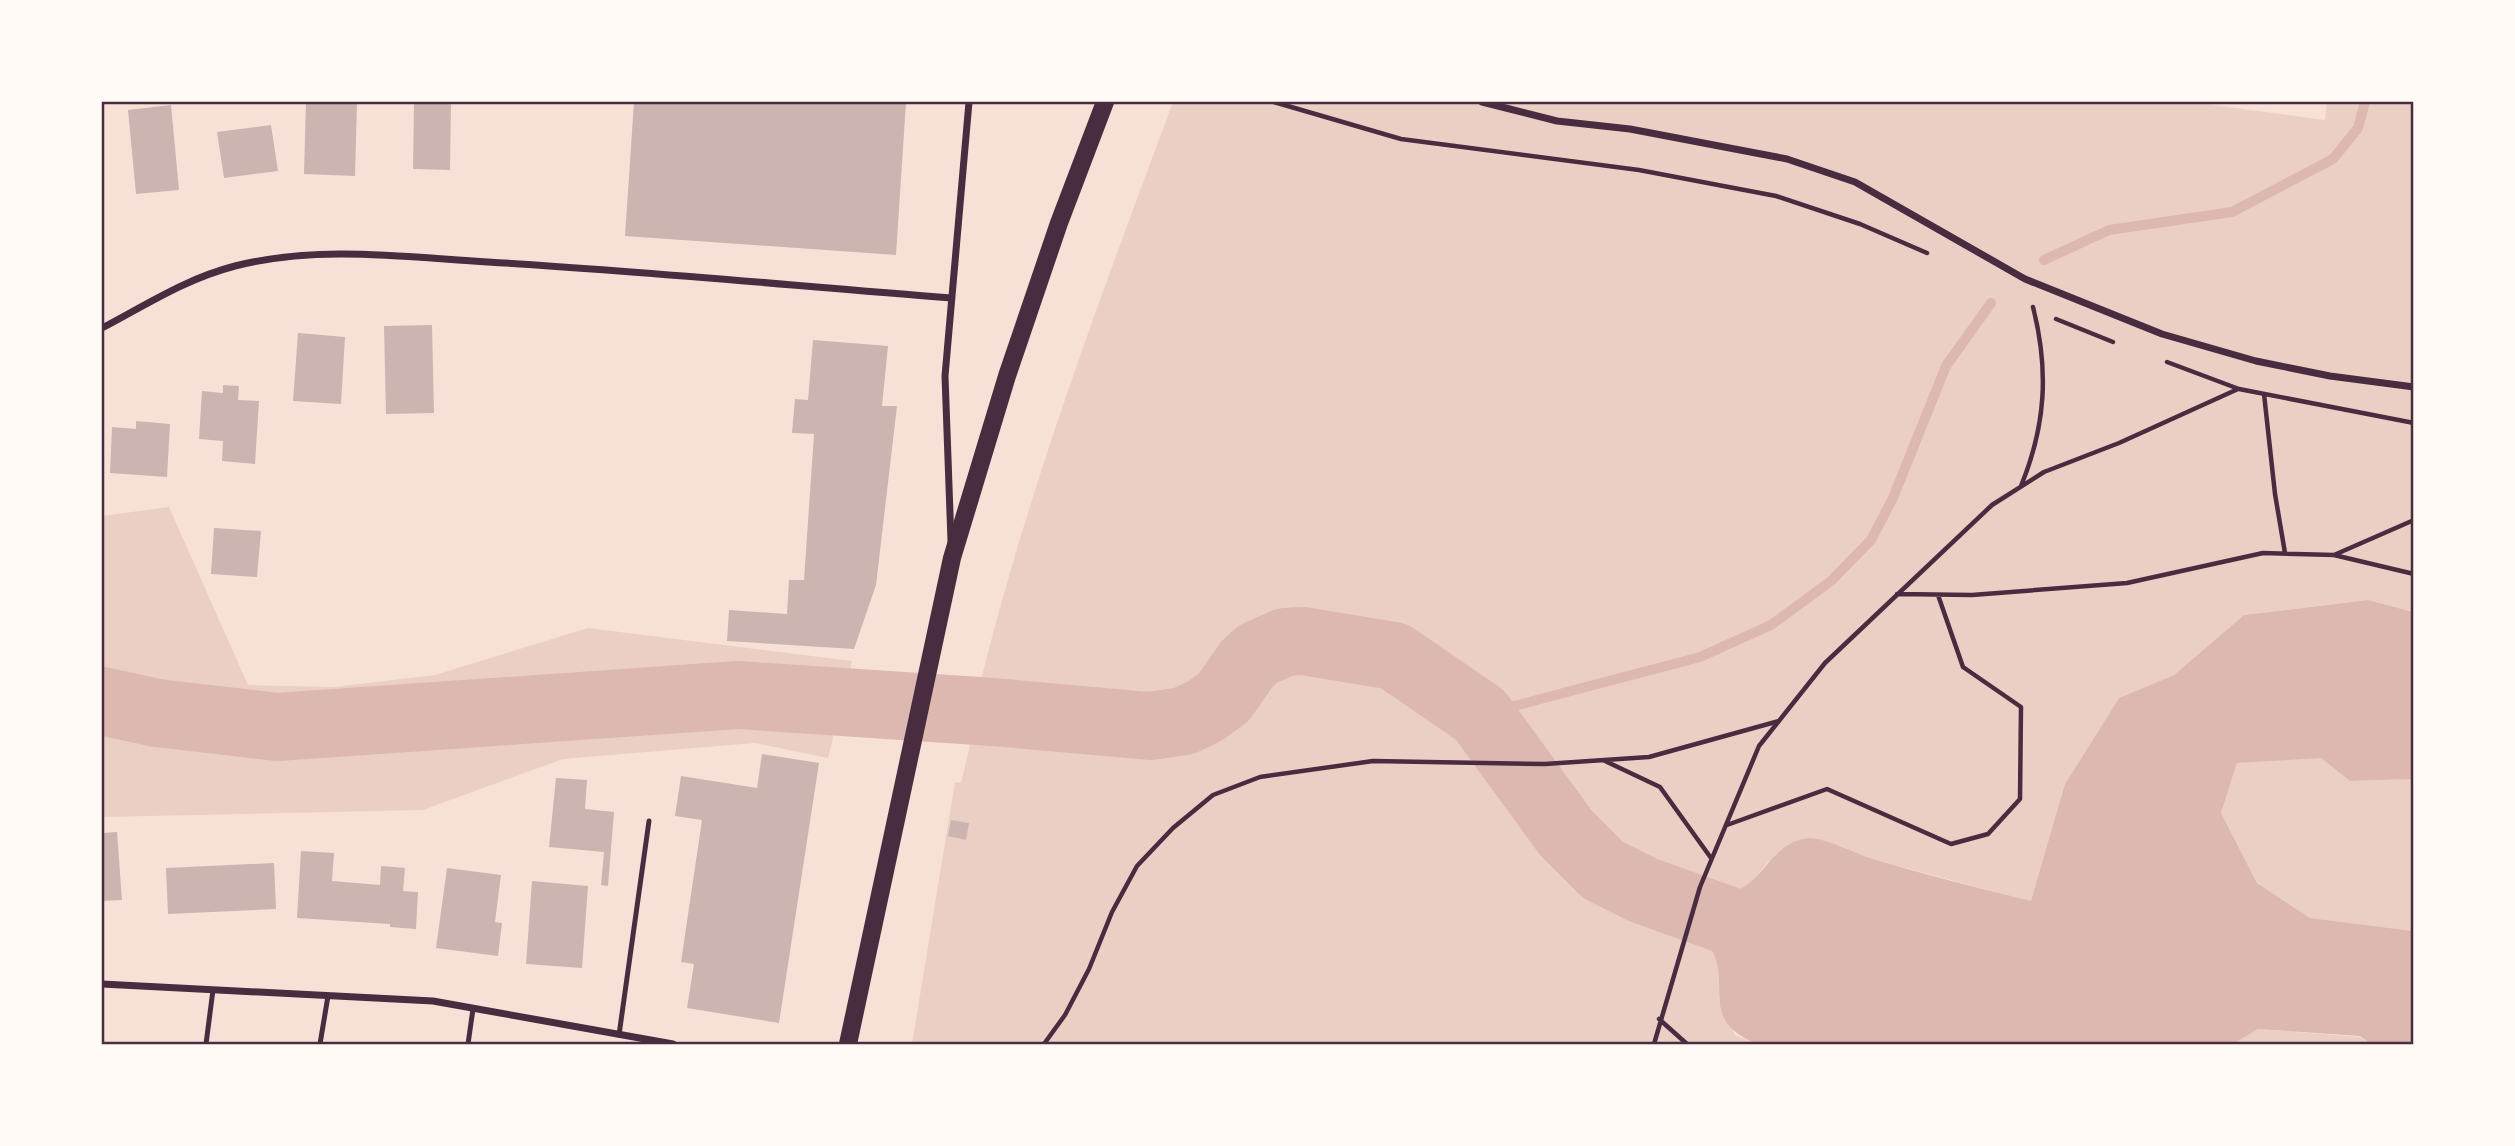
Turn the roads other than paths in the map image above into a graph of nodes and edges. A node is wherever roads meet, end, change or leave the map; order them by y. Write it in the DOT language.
graph roads {
  1 [pos="969,102"];
  2 [pos="1105,102"];
  3 [pos="1482,102"];
  4 [pos="952,298"];
  5 [pos="102,328"];
  6 [pos="2413,387"];
  7 [pos="951,558"];
  8 [pos="649,821"];
  9 [pos="102,984"];
  10 [pos="213,990"];
  11 [pos="328,996"];
  12 [pos="472,1009"];
  13 [pos="620,1035"];
  14 [pos="206,1045"];
  15 [pos="320,1045"];
  16 [pos="468,1045"];
  17 [pos="673,1045"];
  18 [pos="848,1045"];
  1 -- 4 [label="street"];
  2 -- 7 [label="main road"];
  3 -- 6 [label="street"];
  4 -- 5 [label="street"];
  4 -- 7 [label="street"];
  7 -- 18 [label="main road"];
  8 -- 13 [label="lane"];
  9 -- 10 [label="street"];
  10 -- 11 [label="street"];
  10 -- 14 [label="lane"];
  11 -- 12 [label="street"];
  11 -- 15 [label="lane"];
  12 -- 13 [label="street"];
  12 -- 16 [label="lane"];
  13 -- 17 [label="street"];
}
